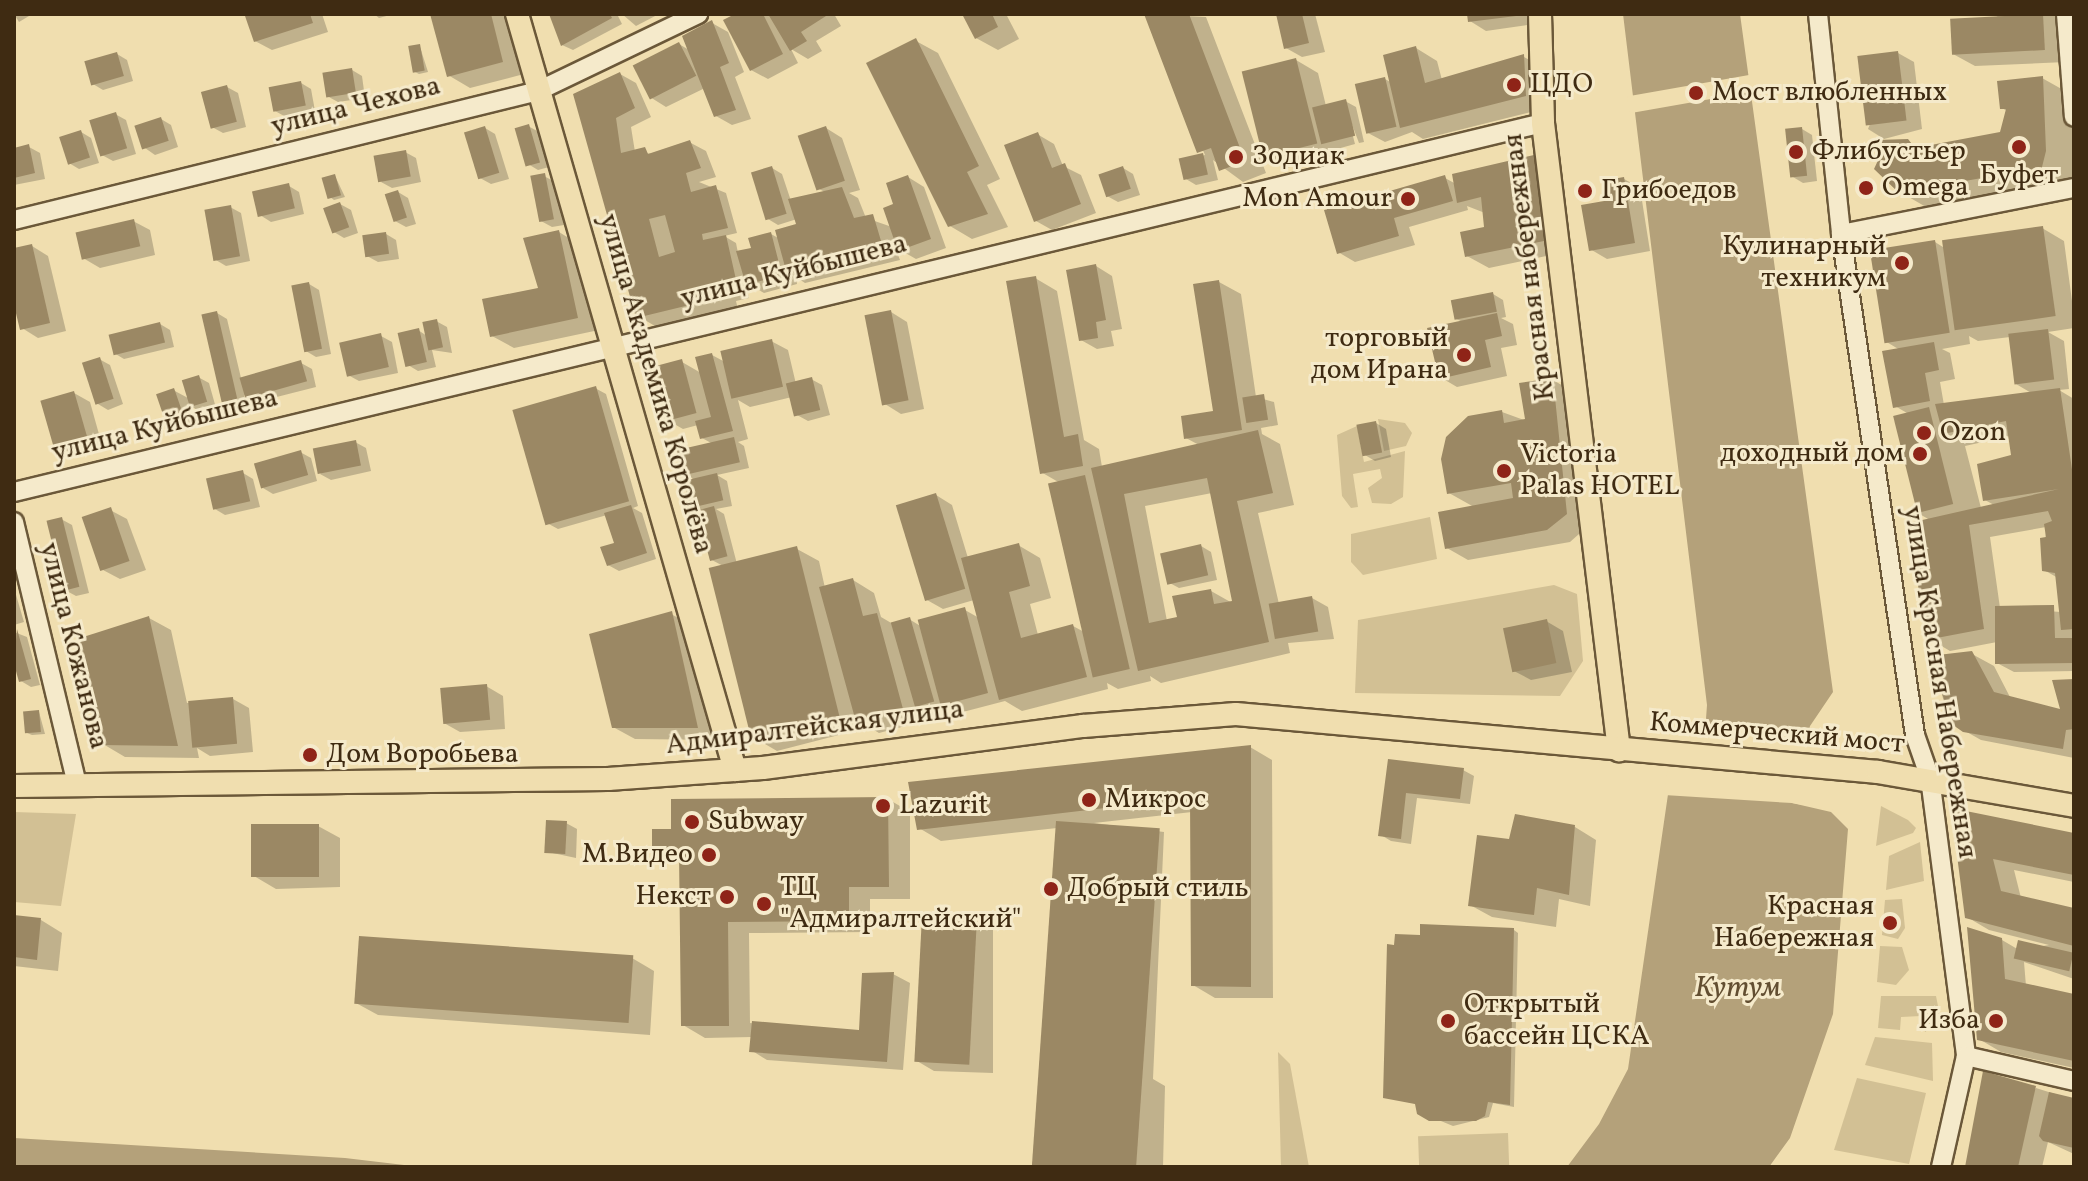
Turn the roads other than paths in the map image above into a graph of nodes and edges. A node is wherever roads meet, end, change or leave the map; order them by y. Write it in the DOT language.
graph roads {
  1 [pos="517,14"];
  2 [pos="698,14"];
  3 [pos="1540,14"];
  4 [pos="1818,14"];
  5 [pos="2066,14"];
  6 [pos="538,91"];
  7 [pos="2074,117"];
  8 [pos="1543,123"];
  9 [pos="2074,188"];
  10 [pos="14,220"];
  11 [pos="1841,234"];
  12 [pos="613,344"];
  13 [pos="14,492"];
  14 [pos="14,522"];
  15 [pos="1619,750"];
  16 [pos="735,770"];
  17 [pos="1930,778"];
  18 [pos="77,784"];
  19 [pos="14,786"];
  20 [pos="2074,806"];
  21 [pos="1966,1056"];
  22 [pos="2074,1081"];
  23 [pos="1941,1167"];
  1 -- 6 [label="main road, улица Академика Королёва"];
  2 -- 6 [label="street, улица Чехова"];
  3 -- 8 [label="main road, Красная набережная"];
  4 -- 11 [label="street, улица Красная Набережная"];
  5 -- 7 [label="street"];
  6 -- 10 [label="street, улица Чехова"];
  6 -- 12 [label="main road, улица Академика Королёва"];
  8 -- 12 [label="street, улица Куйбышева"];
  8 -- 15 [label="main road, Красная набережная"];
  9 -- 11 [label="street"];
  11 -- 17 [label="street, улица Красная Набережная"];
  12 -- 13 [label="street, улица Куйбышева"];
  12 -- 16 [label="main road, улица Академика Королёва"];
  14 -- 18 [label="street, улица Кожанова"];
  15 -- 16 [label="main road, Адмиралтейская улица"];
  15 -- 17 [label="main road, Коммерческий мост"];
  16 -- 18 [label="main road, Адмиралтейская улица"];
  17 -- 20 [label="main road"];
  17 -- 21 [label="street, улица Красная Набережная"];
  18 -- 19 [label="main road, Адмиралтейская улица"];
  21 -- 22 [label="street"];
  21 -- 23 [label="street, улица Красная Набережная"];
}
